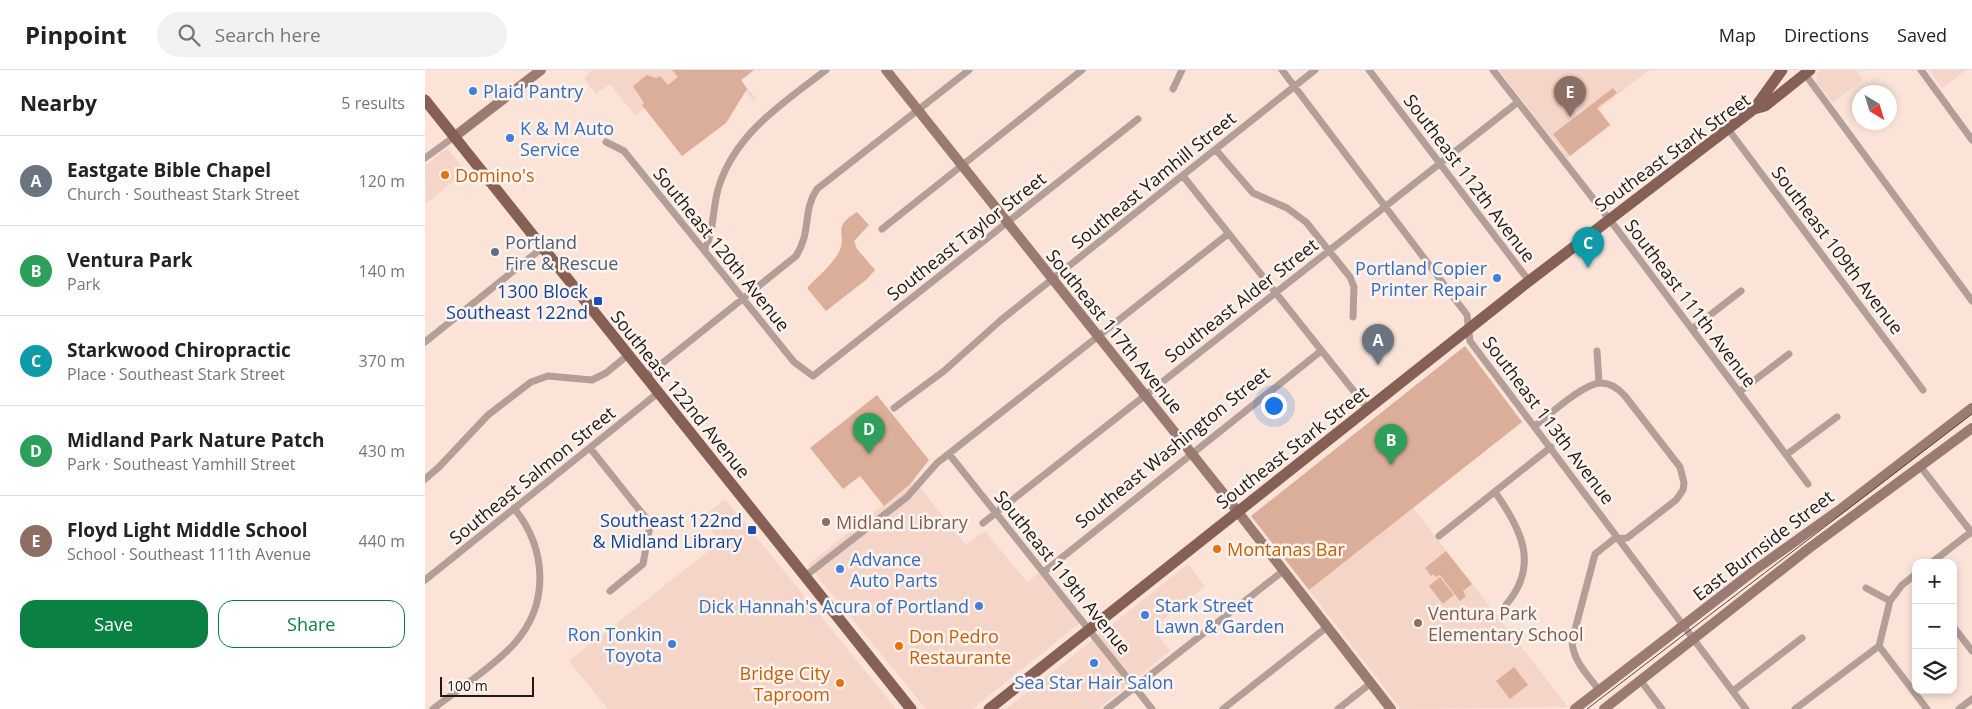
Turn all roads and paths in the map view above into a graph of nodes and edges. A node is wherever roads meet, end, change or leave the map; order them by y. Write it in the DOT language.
graph roads {
  1 [pos="541,70"];
  2 [pos="825,70"];
  3 [pos="886,70"];
  4 [pos="969,70"];
  5 [pos="1082,70"];
  6 [pos="1181,70"];
  7 [pos="1281,70"];
  8 [pos="1315,70"];
  9 [pos="1369,70"];
  10 [pos="1493,70"];
  11 [pos="1782,70"];
  12 [pos="1921,70"];
  13 [pos="1806,71"];
  14 [pos="1294,86"];
  15 [pos="1173,89"];
  16 [pos="425,100"];
  17 [pos="1518,102"];
  18 [pos="1755,109"];
  19 [pos="918,110"];
  20 [pos="1138,119"];
  21 [pos="1728,129"];
  22 [pos="454,137"];
  23 [pos="1972,140"];
  24 [pos="606,142"];
  25 [pos="1216,150"];
  26 [pos="425,158"];
  27 [pos="1439,162"];
  28 [pos="963,166"];
  29 [pos="1183,176"];
  30 [pos="1384,206"];
  31 [pos="1609,220"];
  32 [pos="1008,223"];
  33 [pos="882,229"];
  34 [pos="1228,234"];
  35 [pos="542,248"];
  36 [pos="705,249"];
  37 [pos="1329,250"];
  38 [pos="1053,279"];
  39 [pos="1529,281"];
  40 [pos="1741,291"];
  41 [pos="1275,292"];
  42 [pos="744,299"];
  43 [pos="1972,301"];
  44 [pos="1353,317"];
  45 [pos="1469,328"];
  46 [pos="1692,329"];
  47 [pos="1099,337"];
  48 [pos="425,342"];
  49 [pos="1321,351"];
  50 [pos="1597,351"];
  51 [pos="1789,354"];
  52 [pos="628,355"];
  53 [pos="813,376"];
  54 [pos="645,377"];
  55 [pos="1599,383"];
  56 [pos="1923,390"];
  57 [pos="1739,392"];
  58 [pos="658,393"];
  59 [pos="1146,395"];
  60 [pos="894,408"];
  61 [pos="1972,408"];
  62 [pos="1368,409"];
  63 [pos="1837,417"];
  64 [pos="1535,426"];
  65 [pos="1972,428"];
  66 [pos="1551,447"];
  67 [pos="590,448"];
  68 [pos="949,454"];
  69 [pos="1193,454"];
  70 [pos="1786,455"];
  71 [pos="1920,466"];
  72 [pos="425,479"];
  73 [pos="1808,484"];
  74 [pos="1495,492"];
  75 [pos="514,508"];
  76 [pos="997,512"];
  77 [pos="1238,512"];
  78 [pos="983,523"];
  79 [pos="1972,532"];
  80 [pos="1439,536"];
  81 [pos="1619,538"];
  82 [pos="1936,559"];
  83 [pos="1045,571"];
  84 [pos="1283,571"];
  85 [pos="804,577"];
  86 [pos="1912,577"];
  87 [pos="425,580"];
  88 [pos="1866,588"];
  89 [pos="610,591"];
  90 [pos="1890,601"];
  91 [pos="1505,606"];
  92 [pos="1685,625"];
  93 [pos="1327,626"];
  94 [pos="1090,629"];
  95 [pos="1957,631"];
  96 [pos="1802,638"];
  97 [pos="1695,639"];
  98 [pos="1879,646"];
  99 [pos="1972,651"];
  100 [pos="1641,681"];
  101 [pos="1371,683"];
  102 [pos="1135,687"];
  103 [pos="1599,690"];
  104 [pos="1733,691"];
  105 [pos="1972,699"];
  106 [pos="433,709"];
  107 [pos="911,709"];
  108 [pos="989,709"];
  109 [pos="1107,709"];
  110 [pos="1152,709"];
  111 [pos="1223,709"];
  112 [pos="1338,709"];
  113 [pos="1391,709"];
  114 [pos="1575,709"];
  115 [pos="1604,709"];
  116 [pos="1662,709"];
  117 [pos="1747,709"];
  118 [pos="1795,709"];
  119 [pos="1927,709"];
  120 [pos="1959,709"];
  1 -- 22 [label="street"];
  2 -- 36 [label="street"];
  3 -- 19 [label="street, Southeast 117th Avenue"];
  4 -- 19 [label="street"];
  5 -- 28 [label="street"];
  6 -- 15 [label="street"];
  7 -- 14 [label="street, Southeast 113th Avenue"];
  8 -- 14 [label="street, Southeast Yamhill Street"];
  9 -- 27 [label="street, Southeast 112th Avenue"];
  10 -- 17 [label="street, Southeast 111th Avenue"];
  11 -- 18 [label="main road"];
  12 -- 23 [label="street"];
  13 -- 18 [label="main road, Southeast Stark Street"];
  13 -- 43 [label="street"];
  14 -- 25 [label="street, Southeast Yamhill Street"];
  14 -- 30 [label="street, Southeast 113th Avenue"];
  16 -- 22 [label="main road, Southeast 122nd Avenue"];
  17 -- 27 [label="street, Southeast Alder Street"];
  17 -- 31 [label="street, Southeast 111th Avenue"];
  18 -- 21 [label="main road, Southeast Stark Street"];
  19 -- 28 [label="street, Southeast 117th Avenue"];
  19 -- 42 [label="street"];
  20 -- 32 [label="street, Southeast Taylor Street"];
  21 -- 31 [label="main road, Southeast Stark Street"];
  21 -- 56 [label="street, Southeast 109th Avenue"];
  22 -- 26 [label="street"];
  22 -- 35 [label="main road, Southeast 122nd Avenue"];
  24 -- 36 [label="street, Southeast 120th Avenue"];
  25 -- 29 [label="street, Southeast Yamhill Street"];
  25 -- 37 [label="street"];
  27 -- 30 [label="street, Southeast Alder Street"];
  27 -- 39 [label="street, Southeast 112th Avenue"];
  28 -- 32 [label="street, Southeast 117th Avenue"];
  28 -- 33 [label="street"];
  29 -- 34 [label="street"];
  29 -- 38 [label="street, Southeast Yamhill Street"];
  30 -- 37 [label="street, Southeast Alder Street"];
  30 -- 45 [label="street, Southeast 113th Avenue"];
  31 -- 39 [label="main road, Southeast Stark Street"];
  31 -- 46 [label="street, Southeast 111th Avenue"];
  32 -- 38 [label="street, Southeast 117th Avenue"];
  32 -- 53 [label="street, Southeast Taylor Street"];
  34 -- 41 [label="street"];
  34 -- 47 [label="street"];
  35 -- 48 [label="street"];
  35 -- 52 [label="main road, Southeast 122nd Avenue"];
  36 -- 42 [label="street, Southeast 120th Avenue"];
  37 -- 41 [label="street, Southeast Alder Street"];
  37 -- 44 [label="street"];
  38 -- 47 [label="street, Southeast 117th Avenue"];
  38 -- 60 [label="street, Southeast Yamhill Street"];
  39 -- 45 [label="main road, Southeast Stark Street"];
  40 -- 46 [label="street"];
  41 -- 49 [label="street"];
  41 -- 59 [label="street, Southeast Alder Street"];
  42 -- 53 [label="street, Southeast 120th Avenue"];
  42 -- 54 [label="street"];
  45 -- 62 [label="main road, Southeast Stark Street"];
  45 -- 64 [label="street, Southeast 113th Avenue"];
  46 -- 57 [label="street, Southeast 111th Avenue"];
  47 -- 59 [label="street, Southeast 117th Avenue"];
  47 -- 68 [label="street"];
  49 -- 62 [label="street"];
  49 -- 69 [label="street, Southeast Washington Street"];
  50 -- 55 [label="street"];
  51 -- 57 [label="street"];
  52 -- 54 [label="main road, Southeast 122nd Avenue"];
  52 -- 72 [label="street"];
  54 -- 58 [label="main road, Southeast 122nd Avenue"];
  55 -- 64 [label="street"];
  55 -- 81 [label="street"];
  57 -- 70 [label="street, Southeast 111th Avenue"];
  58 -- 67 [label="street, Southeast Salmon Street"];
  58 -- 85 [label="main road, Southeast 122nd Avenue"];
  59 -- 69 [label="street, Southeast 117th Avenue"];
  59 -- 76 [label="street, Southeast Alder Street"];
  61 -- 92 [label="street, East Burnside Street"];
  62 -- 77 [label="main road, Southeast Stark Street"];
  63 -- 70 [label="street"];
  64 -- 66 [label="street, Southeast 113th Avenue"];
  65 -- 71 [label="street, East Burnside Street"];
  66 -- 74 [label="street"];
  66 -- 81 [label="street, Southeast 113th Avenue"];
  67 -- 75 [label="street, Southeast Salmon Street"];
  67 -- 89 [label="street"];
  68 -- 76 [label="street, Southeast 119th Avenue"];
  68 -- 85 [label="street"];
  69 -- 77 [label="street, Southeast 117th Avenue"];
  69 -- 83 [label="street, Southeast Washington Street"];
  70 -- 73 [label="street, Southeast 111th Avenue"];
  71 -- 79 [label="street"];
  71 -- 97 [label="street, East Burnside Street"];
  74 -- 80 [label="street"];
  74 -- 91 [label="street"];
  75 -- 87 [label="street, Southeast Salmon Street"];
  75 -- 106 [label="street"];
  76 -- 78 [label="street, Southeast Alder Street"];
  76 -- 83 [label="street, Southeast 119th Avenue"];
  77 -- 84 [label="street, Southeast 117th Avenue"];
  77 -- 94 [label="main road, Southeast Stark Street"];
  79 -- 82 [label="street"];
  81 -- 92 [label="street, Southeast 113th Avenue"];
  81 -- 103 [label="street"];
  83 -- 94 [label="street, Southeast 119th Avenue"];
  84 -- 93 [label="street, Southeast 117th Avenue"];
  84 -- 102 [label="street"];
  85 -- 107 [label="main road, Southeast 122nd Avenue"];
  86 -- 90 [label="street"];
  88 -- 90 [label="street"];
  90 -- 98 [label="street"];
  92 -- 97 [label="street, Southeast 113th Avenue"];
  92 -- 103 [label="street, East Burnside Street"];
  93 -- 101 [label="street, Southeast 117th Avenue"];
  93 -- 111 [label="street"];
  94 -- 102 [label="street, Southeast 119th Avenue"];
  94 -- 108 [label="main road, Southeast Stark Street"];
  95 -- 99 [label="street"];
  96 -- 104 [label="street"];
  97 -- 100 [label="street, East Burnside Street"];
  97 -- 104 [label="street, Southeast 113th Avenue"];
  98 -- 118 [label="street"];
  98 -- 119 [label="street"];
  100 -- 115 [label="street, East Burnside Street"];
  100 -- 116 [label="street"];
  101 -- 112 [label="street"];
  101 -- 113 [label="street, Southeast 117th Avenue"];
  102 -- 109 [label="street"];
  102 -- 110 [label="street, Southeast 119th Avenue"];
  103 -- 114 [label="street, East Burnside Street"];
  104 -- 117 [label="street, Southeast 113th Avenue"];
  105 -- 120 [label="street"];
}
